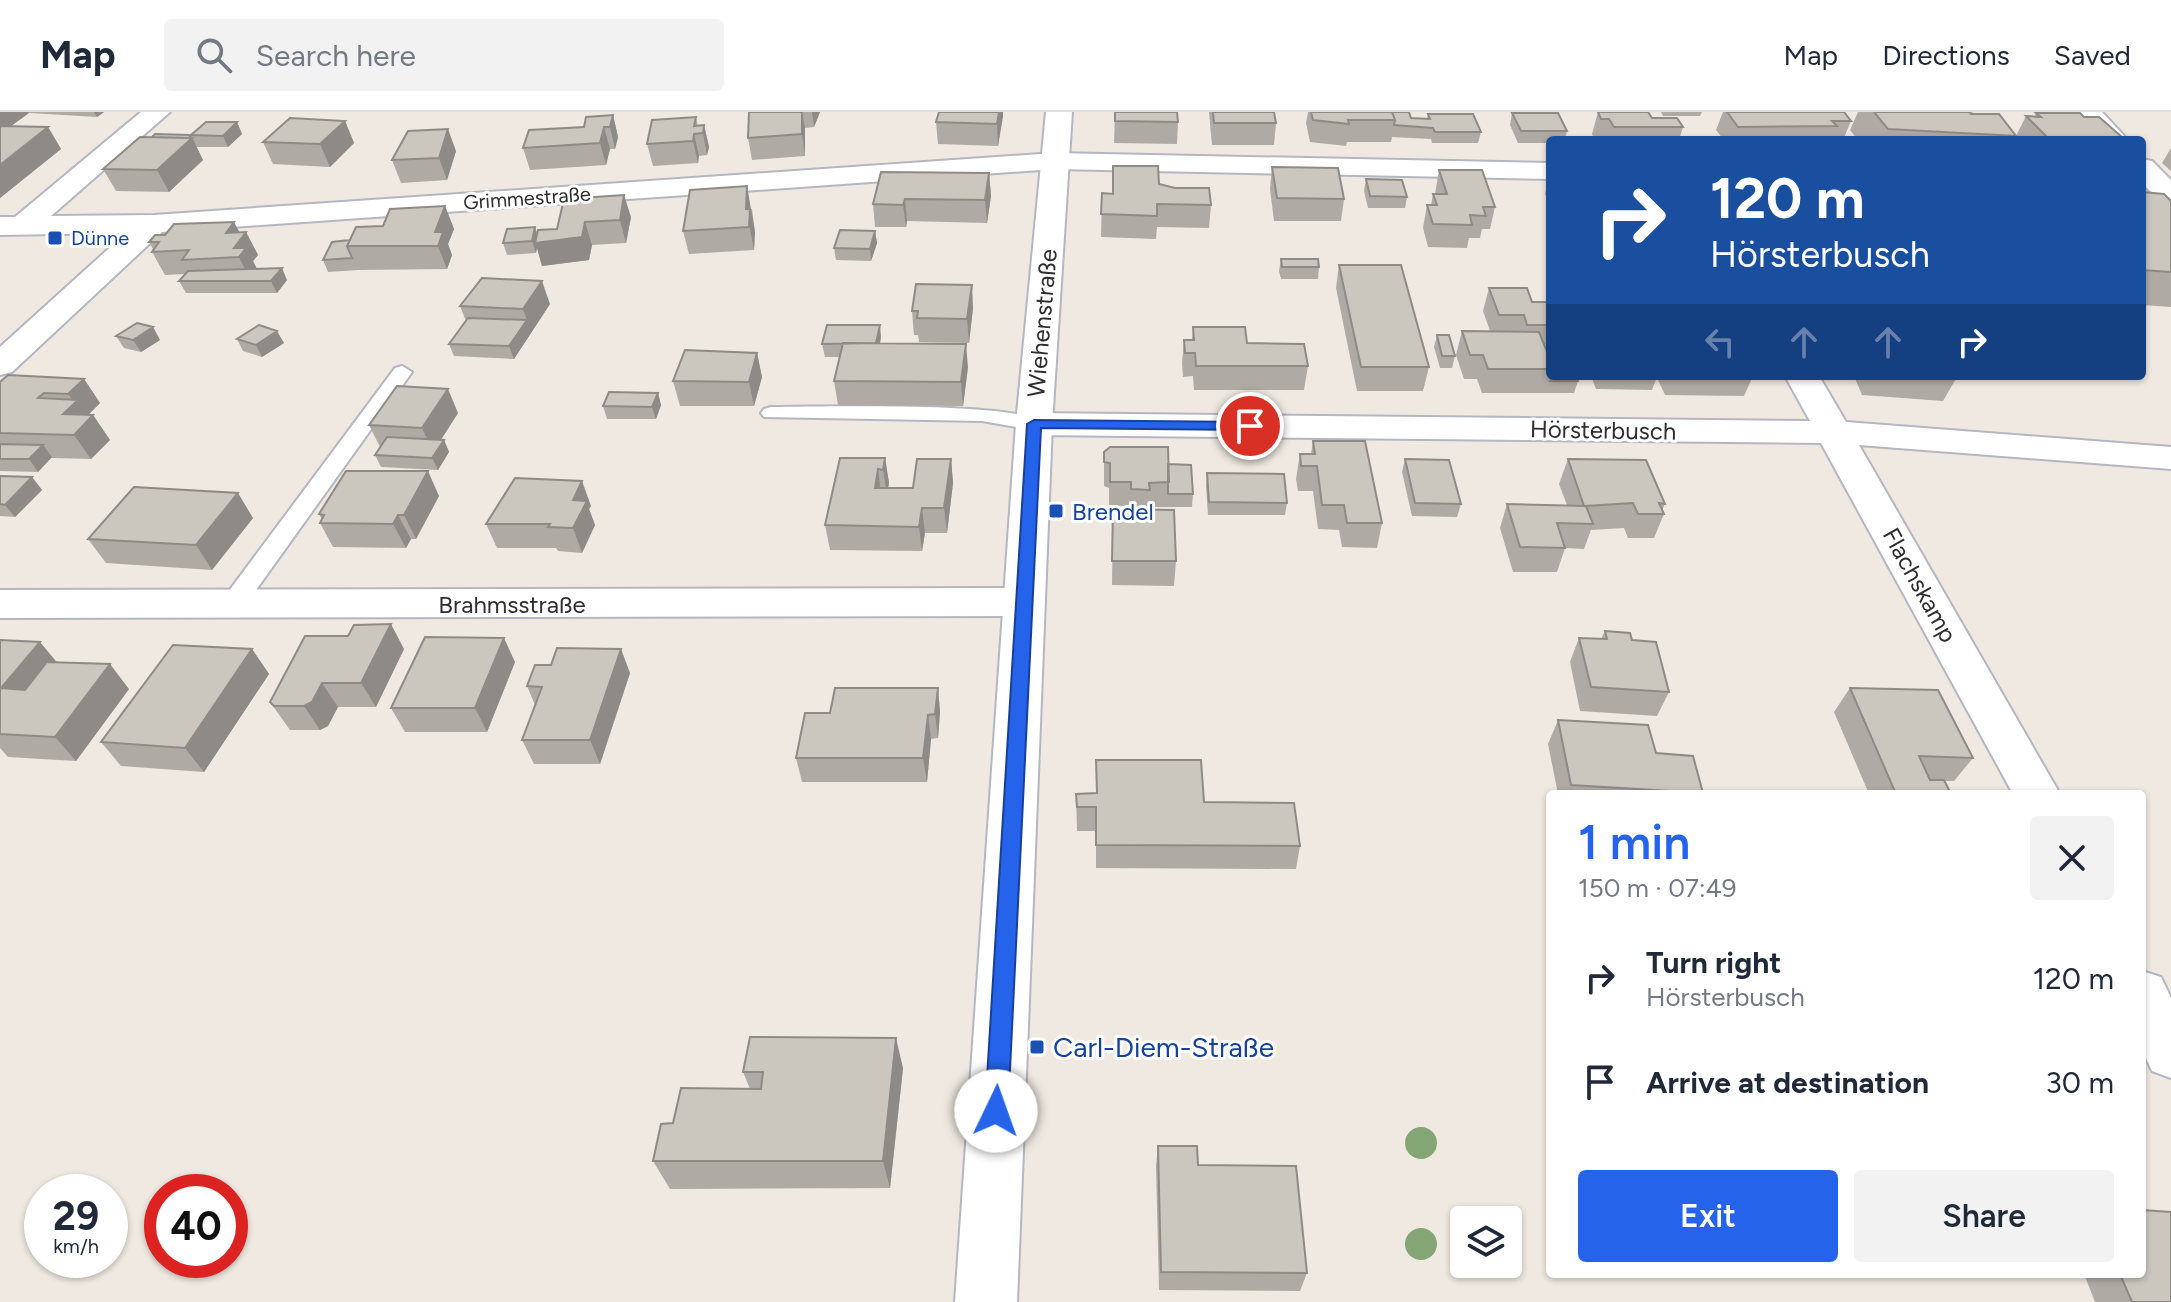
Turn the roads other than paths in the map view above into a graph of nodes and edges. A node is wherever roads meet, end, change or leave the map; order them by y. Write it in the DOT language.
graph roads {
  1 [pos="157,112"];
  2 [pos="1059,112"];
  3 [pos="2087,112"];
  4 [pos="2111,136"];
  5 [pos="1055,161"];
  6 [pos="1546,171"];
  7 [pos="2146,171"];
  8 [pos="2171,196"];
  9 [pos="2146,202"];
  10 [pos="2171,204"];
  11 [pos="154,224"];
  12 [pos="11,226"];
  13 [pos="0,365"];
  14 [pos="402,372"];
  15 [pos="1804,380"];
  16 [pos="771,413"];
  17 [pos="1034,424"];
  18 [pos="1835,432"];
  19 [pos="2171,458"];
  20 [pos="1025,602"];
  21 [pos="0,604"];
  22 [pos="232,605"];
  23 [pos="2035,790"];
  24 [pos="2146,1002"];
  25 [pos="2171,1053"];
  26 [pos="986,1302"];
  1 -- 12 [label="street"];
  2 -- 5 [label="street, Wiehenstraße"];
  3 -- 4 [label="street"];
  5 -- 6 [label="street"];
  5 -- 11 [label="street, Grimmestraße"];
  5 -- 17 [label="street, Wiehenstraße"];
  7 -- 8 [label="street"];
  9 -- 10 [label="street"];
  11 -- 12 [label="street, Grimmestraße"];
  11 -- 13 [label="street"];
  14 -- 22 [label="lane"];
  15 -- 18 [label="street, Flachskamp"];
  16 -- 17 [label="lane"];
  17 -- 18 [label="street, Hörsterbusch"];
  17 -- 20 [label="street, Wiehenstraße"];
  18 -- 19 [label="street, Hörsterbusch"];
  18 -- 23 [label="street, Flachskamp"];
  20 -- 22 [label="street, Brahmsstraße"];
  20 -- 26 [label="street, Wiehenstraße"];
  21 -- 22 [label="street, Brahmsstraße"];
  24 -- 25 [label="street"];
}
